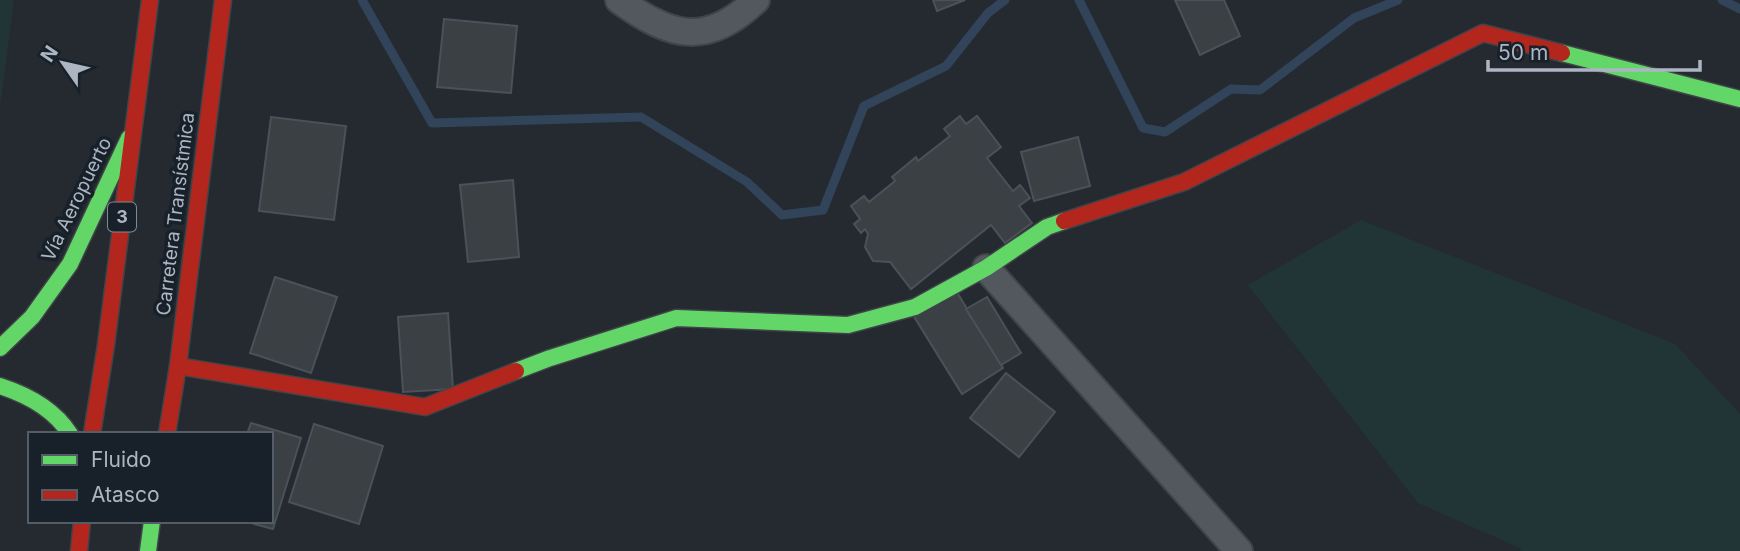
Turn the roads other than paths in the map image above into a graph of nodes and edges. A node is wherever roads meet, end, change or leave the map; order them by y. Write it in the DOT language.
graph roads {
  1 [pos="150,0"];
  2 [pos="223,0"];
  3 [pos="619,0"];
  4 [pos="756,0"];
  5 [pos="1740,99"];
  6 [pos="133,131"];
  7 [pos="986,268"];
  8 [pos="0,348"];
  9 [pos="178,366"];
  10 [pos="0,386"];
  11 [pos="69,432"];
  12 [pos="92,432"];
  13 [pos="167,432"];
  14 [pos="82,523"];
  15 [pos="152,523"];
  16 [pos="79,551"];
  17 [pos="148,551"];
  18 [pos="1239,551"];
  1 -- 6 [label="street, 3"];
  2 -- 9 [label="street, Carretera Transístmica"];
  3 -- 4 [label="street"];
  5 -- 7 [label="street"];
  6 -- 8 [label="street, Vía Aeropuerto"];
  6 -- 12 [label="street, 3"];
  7 -- 9 [label="street"];
  7 -- 18 [label="street"];
  9 -- 13 [label="street, Carretera Transístmica"];
  10 -- 11 [label="street"];
  14 -- 16 [label="street"];
  15 -- 17 [label="street"];
}
